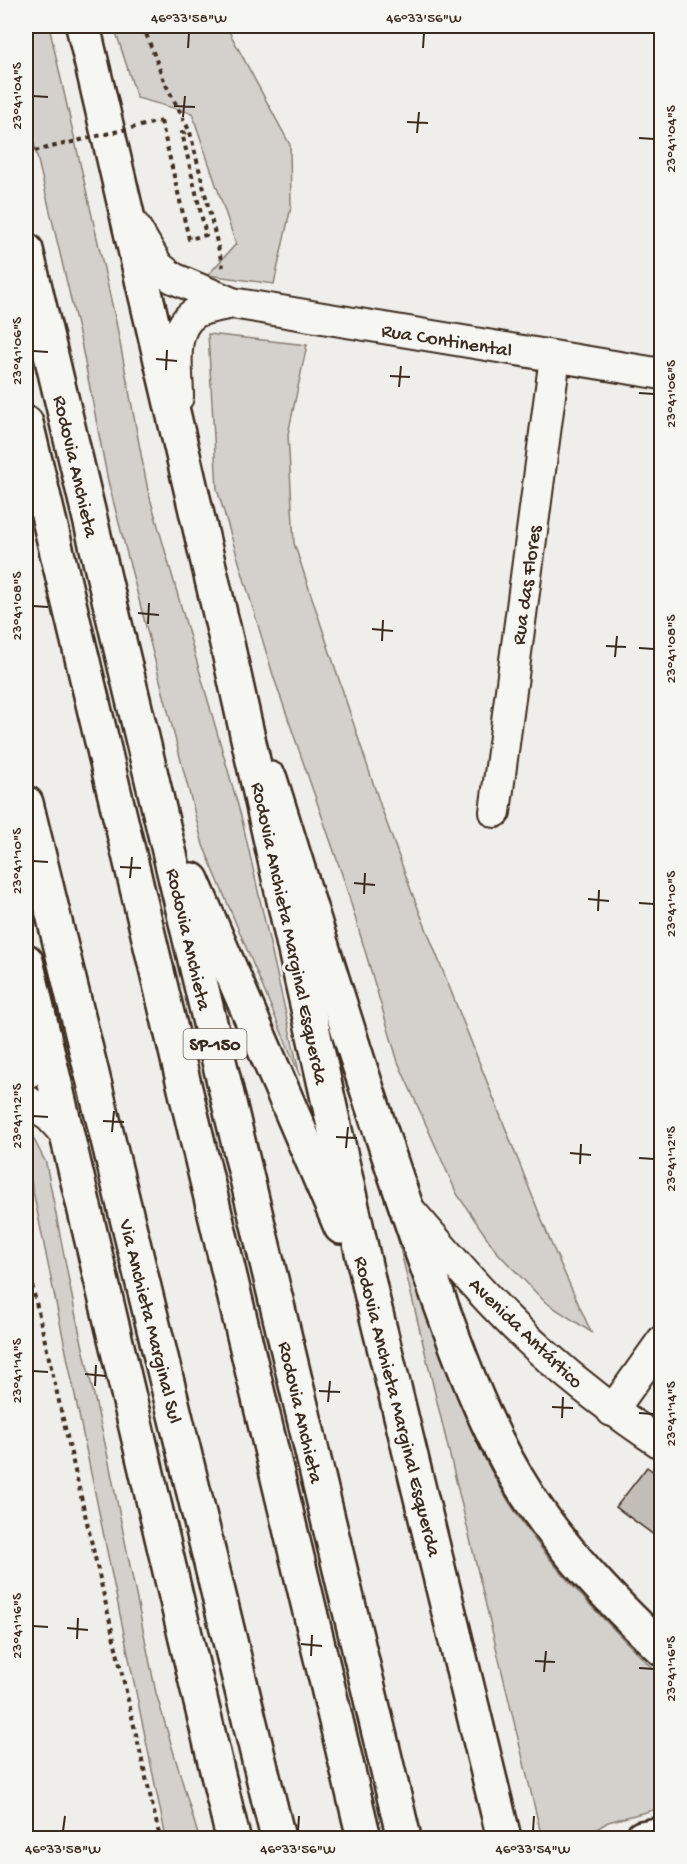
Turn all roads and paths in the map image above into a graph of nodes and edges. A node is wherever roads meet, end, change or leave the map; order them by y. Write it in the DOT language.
graph roads {
  1 [pos="83,26"];
  2 [pos="143,26"];
  3 [pos="190,132"];
  4 [pos="26,153"];
  5 [pos="124,206"];
  6 [pos="26,250"];
  7 [pos="232,303"];
  8 [pos="555,357"];
  9 [pos="662,374"];
  10 [pos="26,423"];
  11 [pos="179,440"];
  12 [pos="228,648"];
  13 [pos="154,791"];
  14 [pos="26,803"];
  15 [pos="495,812"];
  16 [pos="26,961"];
  17 [pos="39,1012"];
  18 [pos="26,1074"];
  19 [pos="26,1100"];
  20 [pos="68,1137"];
  21 [pos="405,1205"];
  22 [pos="26,1258"];
  23 [pos="372,1298"];
  24 [pos="662,1341"];
  25 [pos="612,1411"];
  26 [pos="662,1444"];
  27 [pos="662,1649"];
  28 [pos="662,1834"];
  29 [pos="160,1839"];
  30 [pos="233,1839"];
  31 [pos="278,1839"];
  32 [pos="364,1839"];
  33 [pos="404,1839"];
  34 [pos="504,1839"];
  35 [pos="642,1839"];
  1 -- 5 [label="main road, Rodovia Anchieta Marginal Esquerda"];
  2 -- 3 [label="path"];
  3 -- 4 [label="path, bridge"];
  3 -- 7 [label="path"];
  5 -- 7 [label="street, Rua Continental"];
  5 -- 11 [label="main road, Rodovia Anchieta Marginal Esquerda"];
  6 -- 13 [label="main road, Rodovia Anchieta / SP-150"];
  7 -- 8 [label="street, Rua Continental"];
  7 -- 11 [label="street, Rua Continental"];
  8 -- 9 [label="street, Rua Continental"];
  8 -- 15 [label="street, Rua das Flores"];
  10 -- 32 [label="main road, Rodovia Anchieta / SP-150"];
  11 -- 12 [label="main road, Rodovia Anchieta Marginal Esquerda"];
  12 -- 21 [label="main road"];
  12 -- 23 [label="main road, Rodovia Anchieta Marginal Esquerda"];
  13 -- 23 [label="main road"];
  13 -- 33 [label="main road, Rodovia Anchieta / SP-150"];
  14 -- 31 [label="main road, Via Anchieta Marginal Sul"];
  16 -- 17 [label="main road"];
  17 -- 18 [label="street"];
  17 -- 20 [label="main road"];
  19 -- 20 [label="street"];
  20 -- 30 [label="main road"];
  21 -- 25 [label="street, Avenida Antártico"];
  21 -- 27 [label="main road"];
  22 -- 29 [label="path"];
  23 -- 34 [label="main road, Rodovia Anchieta Marginal Esquerda"];
  24 -- 25 [label="street"];
  25 -- 26 [label="street, Avenida Antártico"];
  28 -- 35 [label="main road"];
}
